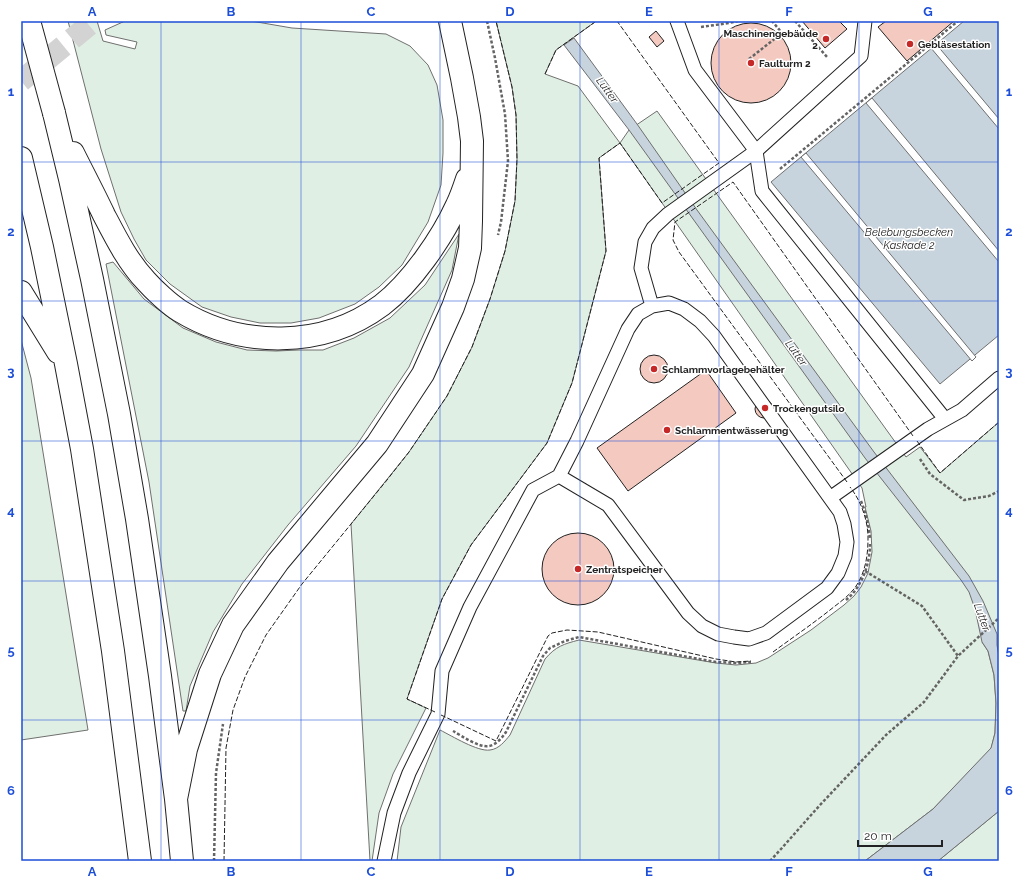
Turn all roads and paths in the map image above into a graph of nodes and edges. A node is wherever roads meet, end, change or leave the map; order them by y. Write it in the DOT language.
graph roads {
  1 [pos="29,21"];
  2 [pos="450,21"];
  3 [pos="487,21"];
  4 [pos="738,21"];
  5 [pos="772,21"];
  6 [pos="795,21"];
  7 [pos="865,21"];
  8 [pos="958,21"];
  9 [pos="679,25"];
  10 [pos="749,59"];
  11 [pos="841,74"];
  12 [pos="505,114"];
  13 [pos="55,116"];
  14 [pos="756,151"];
  15 [pos="21,158"];
  16 [pos="471,167"];
  17 [pos="779,171"];
  18 [pos="21,292"];
  19 [pos="652,306"];
  20 [pos="66,364"];
  21 [pos="999,378"];
  22 [pos="945,419"];
  23 [pos="894,453"];
  24 [pos="559,476"];
  25 [pos="860,477"];
  26 [pos="999,491"];
  27 [pos="830,498"];
  28 [pos="866,571"];
  29 [pos="843,603"];
  30 [pos="999,618"];
  31 [pos="958,656"];
  32 [pos="756,661"];
  33 [pos="434,722"];
  34 [pos="176,799"];
  35 [pos="140,861"];
  36 [pos="182,861"];
  37 [pos="384,861"];
  38 [pos="770,861"];
  1 -- 13 [label="highway, bridge"];
  2 -- 16 [label="highway"];
  3 -- 12 [label="path"];
  4 -- 9 [label="path"];
  5 -- 10 [label="path"];
  6 -- 11 [label="path"];
  7 -- 11 [label="lane"];
  8 -- 17 [label="path"];
  9 -- 14 [label="lane"];
  11 -- 14 [label="lane"];
  13 -- 16 [label="highway"];
  13 -- 34 [label="highway"];
  14 -- 19 [label="lane"];
  14 -- 22 [label="lane"];
  15 -- 20 [label="highway"];
  16 -- 34 [label="highway"];
  18 -- 20 [label="highway"];
  19 -- 24 [label="lane"];
  19 -- 27 [label="lane"];
  20 -- 35 [label="highway"];
  21 -- 22 [label="lane"];
  22 -- 23 [label="lane"];
  23 -- 25 [label="lane"];
  23 -- 26 [label="path"];
  24 -- 27 [label="lane"];
  24 -- 33 [label="lane"];
  25 -- 27 [label="lane"];
  25 -- 28 [label="path"];
  28 -- 29 [label="path"];
  28 -- 31 [label="path"];
  30 -- 31 [label="path"];
  31 -- 38 [label="path"];
  32 -- 33 [label="path"];
  33 -- 37 [label="lane"];
  34 -- 36 [label="highway"];
}
